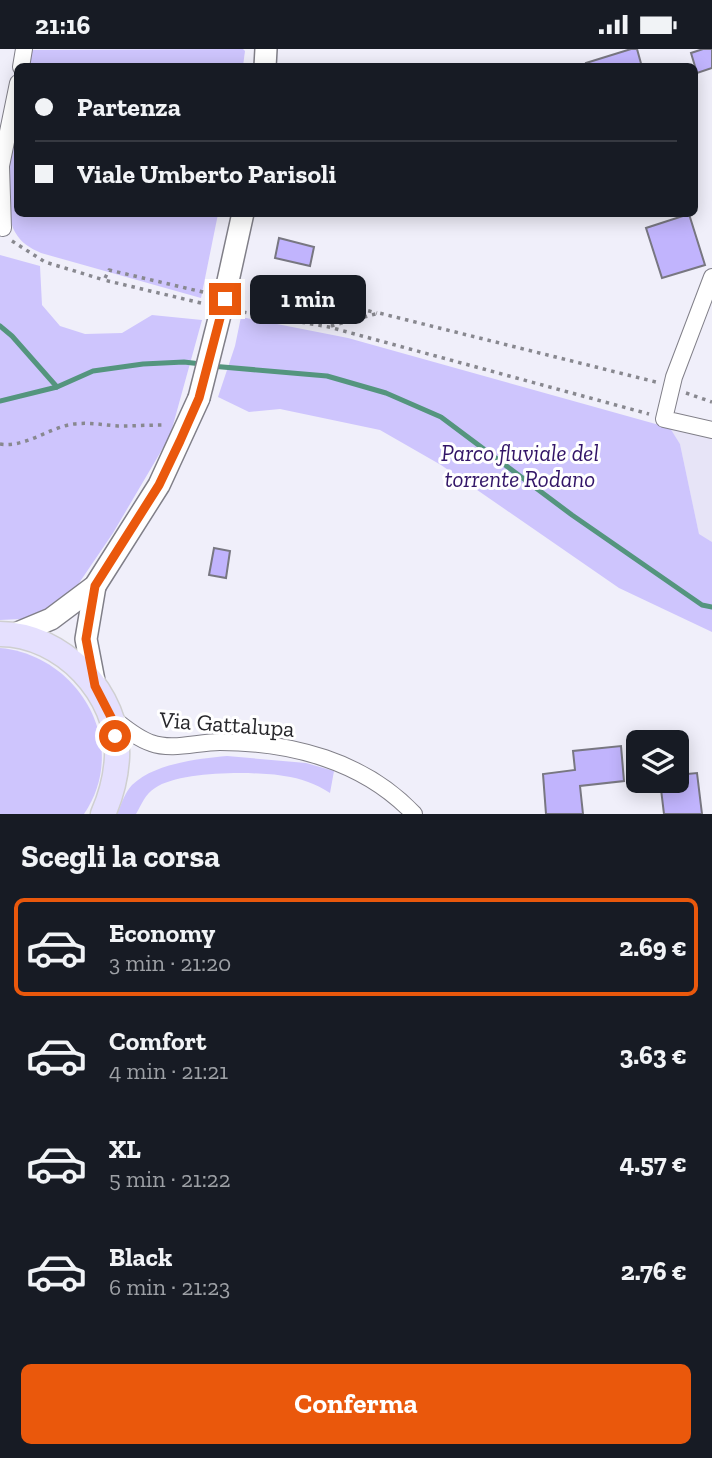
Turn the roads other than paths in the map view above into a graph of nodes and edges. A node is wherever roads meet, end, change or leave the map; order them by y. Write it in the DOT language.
graph roads {
  1 [pos="14,103"];
  2 [pos="242,217"];
  3 [pos="3,228"];
  4 [pos="712,277"];
  5 [pos="712,430"];
  6 [pos="95,586"];
  7 [pos="8,634"];
  8 [pos="95,686"];
  9 [pos="111,717"];
  10 [pos="103,814"];
  11 [pos="414,814"];
  1 -- 3 [label="street"];
  2 -- 6 [label="main road, bridge"];
  4 -- 5 [label="street"];
  6 -- 7 [label="main road"];
  6 -- 8 [label="main road"];
  7 -- 8 [label="main road"];
  8 -- 9 [label="main road"];
  9 -- 10 [label="main road"];
  9 -- 11 [label="street, Via Gattalupa"];
}
